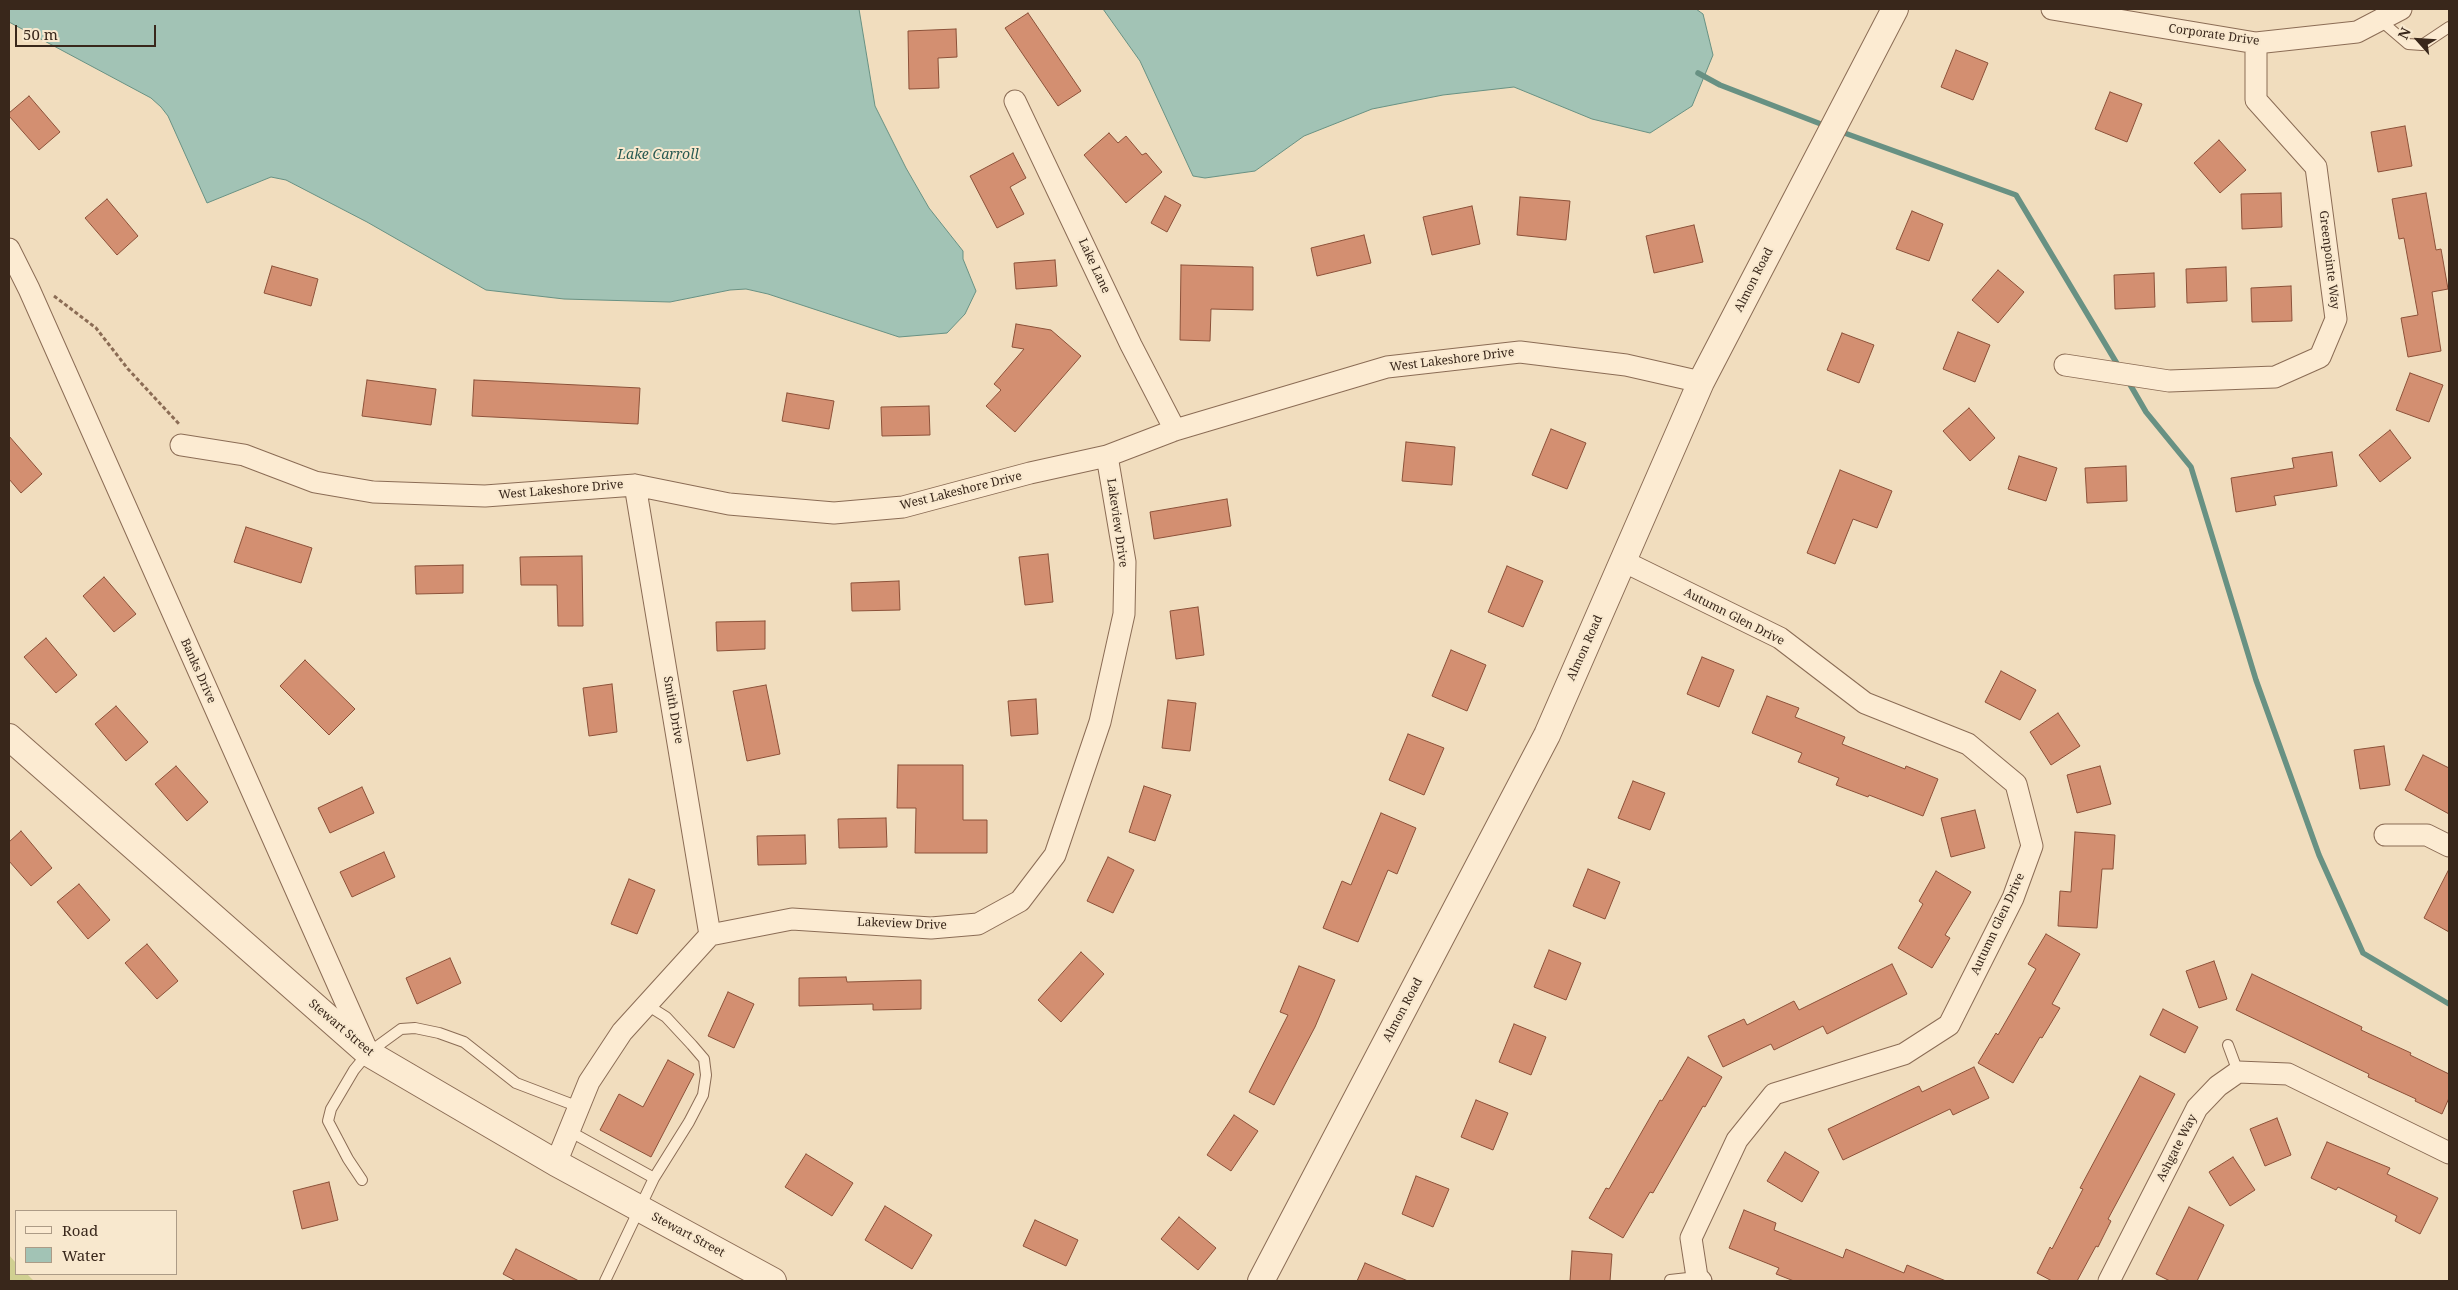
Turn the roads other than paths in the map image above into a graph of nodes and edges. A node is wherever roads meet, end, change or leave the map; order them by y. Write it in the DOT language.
graph roads {
  1 [pos="1895,9"];
  2 [pos="2052,9"];
  3 [pos="2401,9"];
  4 [pos="2380,20"];
  5 [pos="2449,27"];
  6 [pos="2256,43"];
  7 [pos="1015,101"];
  8 [pos="9,248"];
  9 [pos="2065,365"];
  10 [pos="1701,382"];
  11 [pos="1175,430"];
  12 [pos="184,438"];
  13 [pos="1107,456"];
  14 [pos="635,485"];
  15 [pos="1623,561"];
  16 [pos="9,737"];
  17 [pos="2385,835"];
  18 [pos="2449,846"];
  19 [pos="710,935"];
  20 [pos="647,1005"];
  21 [pos="2228,1045"];
  22 [pos="368,1053"];
  23 [pos="2238,1072"];
  24 [pos="579,1107"];
  25 [pos="569,1131"];
  26 [pos="2449,1154"];
  27 [pos="556,1163"];
  28 [pos="654,1178"];
  29 [pos="362,1180"];
  30 [pos="640,1209"];
  31 [pos="1699,1279"];
  32 [pos="1670,1280"];
  33 [pos="605,1281"];
  34 [pos="774,1281"];
  35 [pos="1261,1281"];
  36 [pos="2109,1281"];
  1 -- 10 [label="street, Almon Road"];
  2 -- 6 [label="street, Corporate Drive"];
  3 -- 4 [label="street, Corporate Drive"];
  4 -- 5 [label="lane"];
  4 -- 6 [label="street, Corporate Drive"];
  6 -- 9 [label="street, Greenpointe Way"];
  7 -- 11 [label="street, Lake Lane"];
  8 -- 22 [label="street, Banks Drive"];
  10 -- 11 [label="street, West Lakeshore Drive"];
  10 -- 15 [label="street, Almon Road"];
  11 -- 13 [label="street, West Lakeshore Drive"];
  12 -- 14 [label="street, West Lakeshore Drive"];
  13 -- 14 [label="street, West Lakeshore Drive"];
  13 -- 19 [label="street, Lakeview Drive"];
  14 -- 19 [label="street, Smith Drive"];
  15 -- 31 [label="street, Autumn Glen Drive"];
  15 -- 35 [label="street, Almon Road"];
  16 -- 22 [label="street, Stewart Street"];
  17 -- 18 [label="street"];
  19 -- 20 [label="street"];
  20 -- 24 [label="street"];
  20 -- 28 [label="lane"];
  21 -- 23 [label="lane"];
  22 -- 24 [label="lane"];
  22 -- 27 [label="street, Stewart Street"];
  22 -- 29 [label="lane"];
  23 -- 26 [label="street"];
  23 -- 36 [label="street, Ashgate Way"];
  24 -- 25 [label="street"];
  25 -- 27 [label="street"];
  25 -- 28 [label="lane"];
  27 -- 30 [label="street, Stewart Street"];
  28 -- 30 [label="lane"];
  30 -- 33 [label="lane"];
  30 -- 34 [label="street, Stewart Street"];
  31 -- 32 [label="lane"];
}
